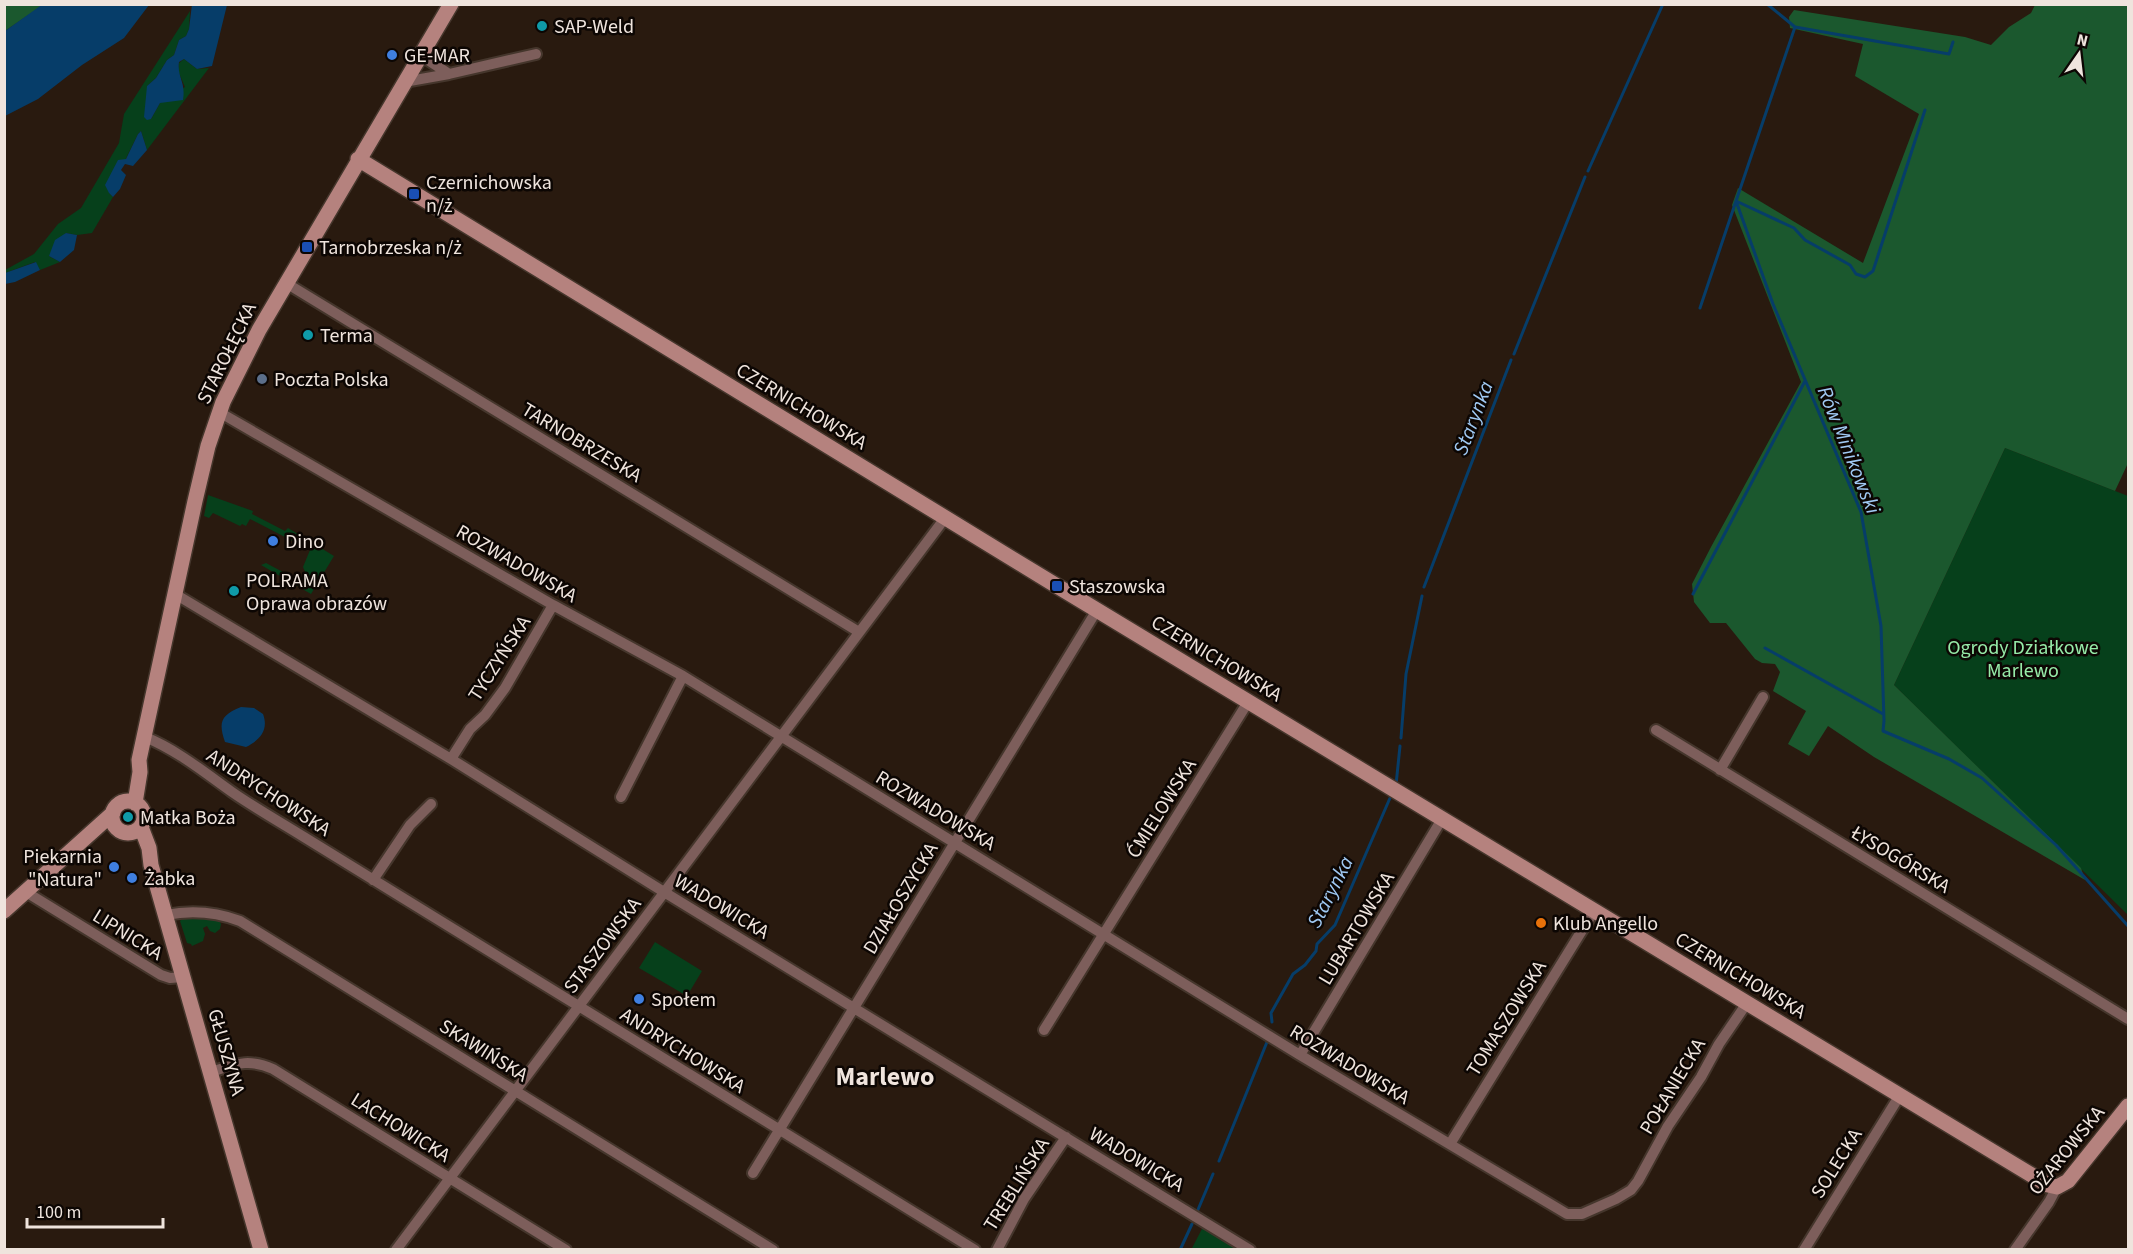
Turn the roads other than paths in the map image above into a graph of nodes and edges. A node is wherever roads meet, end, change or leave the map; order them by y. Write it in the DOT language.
graph roads {
  1 [pos="451,4"];
  2 [pos="424,50"];
  3 [pos="536,54"];
  4 [pos="449,74"];
  5 [pos="404,82"];
  6 [pos="358,159"];
  7 [pos="286,283"];
  8 [pos="219,412"];
  9 [pos="945,518"];
  10 [pos="175,594"];
  11 [pos="553,604"];
  12 [pos="1097,610"];
  13 [pos="859,632"];
  14 [pos="683,676"];
  15 [pos="1763,698"];
  16 [pos="1248,702"];
  17 [pos="1656,730"];
  18 [pos="145,737"];
  19 [pos="780,737"];
  20 [pos="452,759"];
  21 [pos="1720,770"];
  22 [pos="621,797"];
  23 [pos="430,804"];
  24 [pos="122,811"];
  25 [pos="1442,819"];
  26 [pos="136,830"];
  27 [pos="954,842"];
  28 [pos="373,880"];
  29 [pos="26,892"];
  30 [pos="664,892"];
  31 [pos="4,911"];
  32 [pos="1594,911"];
  33 [pos="166,915"];
  34 [pos="1105,933"];
  35 [pos="183,977"];
  36 [pos="1747,1003"];
  37 [pos="578,1007"];
  38 [pos="854,1008"];
  39 [pos="2128,1019"];
  40 [pos="1044,1030"];
  41 [pos="1300,1055"];
  42 [pos="211,1072"];
  43 [pos="515,1091"];
  44 [pos="1900,1095"];
  45 [pos="2128,1106"];
  46 [pos="778,1130"];
  47 [pos="1066,1137"];
  48 [pos="1450,1144"];
  49 [pos="753,1173"];
  50 [pos="450,1178"];
  51 [pos="2057,1187"];
  52 [pos="1631,1190"];
  53 [pos="261,1250"];
  54 [pos="396,1250"];
  55 [pos="566,1250"];
  56 [pos="773,1250"];
  57 [pos="975,1250"];
  58 [pos="997,1250"];
  59 [pos="1250,1250"];
  60 [pos="1804,1250"];
  61 [pos="2014,1250"];
  1 -- 2 [label="street, STAROŁĘCKA"];
  2 -- 4 [label="street"];
  2 -- 5 [label="street, STAROŁĘCKA"];
  3 -- 4 [label="street"];
  4 -- 5 [label="street"];
  5 -- 6 [label="street, STAROŁĘCKA"];
  6 -- 7 [label="street, STAROŁĘCKA"];
  6 -- 9 [label="street, CZERNICHOWSKA"];
  7 -- 8 [label="street, STAROŁĘCKA"];
  7 -- 13 [label="street, TARNOBRZESKA"];
  8 -- 10 [label="street, STAROŁĘCKA"];
  8 -- 11 [label="street, ROZWADOWSKA"];
  9 -- 12 [label="street, CZERNICHOWSKA"];
  9 -- 13 [label="street, STASZOWSKA"];
  10 -- 18 [label="street, STAROŁĘCKA"];
  10 -- 20 [label="street, WADOWICKA"];
  11 -- 14 [label="street, ROZWADOWSKA"];
  11 -- 20 [label="street, TYCZYŃSKA"];
  12 -- 16 [label="street, CZERNICHOWSKA"];
  12 -- 27 [label="street, DZIAŁOSZYCKA"];
  13 -- 19 [label="street, STASZOWSKA"];
  14 -- 19 [label="street, ROZWADOWSKA"];
  14 -- 22 [label="street"];
  15 -- 21 [label="street"];
  16 -- 25 [label="street, CZERNICHOWSKA"];
  16 -- 34 [label="street, ĆMIELOWSKA"];
  17 -- 21 [label="street, ŁYSOGÓRSKA"];
  18 -- 24 [label="street, STAROŁĘCKA"];
  18 -- 28 [label="street, ANDRYCHOWSKA"];
  19 -- 27 [label="street, ROZWADOWSKA"];
  19 -- 30 [label="street, STASZOWSKA"];
  20 -- 30 [label="street, WADOWICKA"];
  21 -- 39 [label="street, ŁYSOGÓRSKA"];
  23 -- 28 [label="street"];
  24 -- 26 [label="street"];
  24 -- 26 [label="street"];
  24 -- 29 [label="street"];
  25 -- 32 [label="street, CZERNICHOWSKA"];
  25 -- 41 [label="street, LUBARTOWSKA"];
  26 -- 33 [label="street, GŁUSZYNA"];
  27 -- 34 [label="street, ROZWADOWSKA"];
  27 -- 38 [label="street, DZIAŁOSZYCKA"];
  28 -- 37 [label="street, ANDRYCHOWSKA"];
  29 -- 31 [label="street"];
  29 -- 35 [label="street, LIPNICKA"];
  30 -- 37 [label="street, STASZOWSKA"];
  30 -- 38 [label="street, WADOWICKA"];
  32 -- 36 [label="street, CZERNICHOWSKA"];
  32 -- 48 [label="street, TOMASZOWSKA"];
  33 -- 35 [label="street, GŁUSZYNA"];
  33 -- 43 [label="street, SKAWIŃSKA"];
  34 -- 40 [label="street, ĆMIELOWSKA"];
  34 -- 41 [label="street, ROZWADOWSKA"];
  35 -- 42 [label="street, GŁUSZYNA"];
  36 -- 44 [label="street, CZERNICHOWSKA"];
  36 -- 52 [label="street, POŁANIECKA"];
  37 -- 43 [label="street, STASZOWSKA"];
  37 -- 46 [label="street, ANDRYCHOWSKA"];
  38 -- 46 [label="street, DZIAŁOSZYCKA"];
  38 -- 47 [label="street, WADOWICKA"];
  41 -- 48 [label="street, ROZWADOWSKA"];
  42 -- 50 [label="street, LACHOWICKA"];
  42 -- 53 [label="street, GŁUSZYNA"];
  43 -- 50 [label="street, STASZOWSKA"];
  43 -- 56 [label="street, SKAWIŃSKA"];
  44 -- 51 [label="street, CZERNICHOWSKA"];
  44 -- 60 [label="street, SOLECKA"];
  45 -- 51 [label="street, OŻAROWSKA"];
  46 -- 49 [label="street, DZIAŁOSZYCKA"];
  46 -- 57 [label="street, ANDRYCHOWSKA"];
  47 -- 58 [label="street, TREBLIŃSKA"];
  47 -- 59 [label="street, WADOWICKA"];
  48 -- 52 [label="street, ROZWADOWSKA"];
  50 -- 54 [label="street, STASZOWSKA"];
  50 -- 55 [label="street, LACHOWICKA"];
  51 -- 61 [label="street, OŻAROWSKA"];
}
